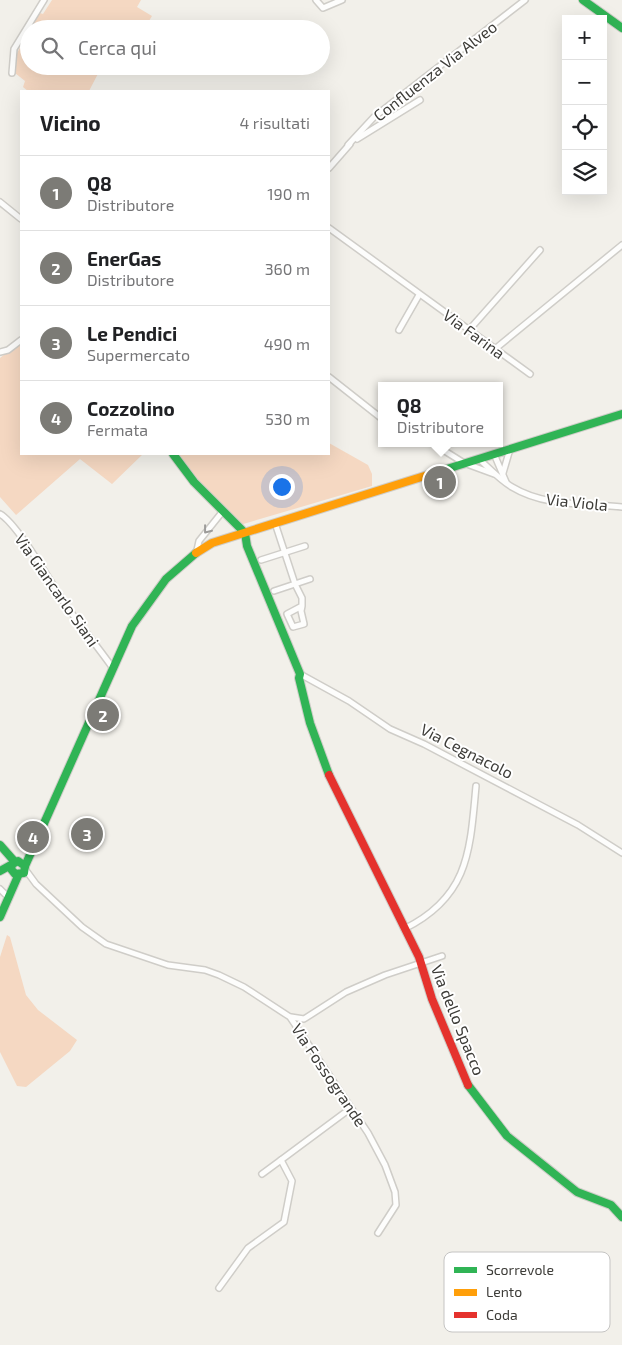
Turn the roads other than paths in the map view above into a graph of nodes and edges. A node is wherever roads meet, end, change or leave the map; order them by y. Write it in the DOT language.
graph roads {
  1 [pos="44,0"];
  2 [pos="316,0"];
  3 [pos="342,0"];
  4 [pos="525,0"];
  5 [pos="584,0"];
  6 [pos="32,20"];
  7 [pos="622,28"];
  8 [pos="20,39"];
  9 [pos="12,73"];
  10 [pos="420,100"];
  11 [pos="348,145"];
  12 [pos="330,167"];
  13 [pos="0,202"];
  14 [pos="20,218"];
  15 [pos="330,229"];
  16 [pos="622,245"];
  17 [pos="540,250"];
  18 [pos="419,295"];
  19 [pos="399,330"];
  20 [pos="469,330"];
  21 [pos="20,341"];
  22 [pos="495,349"];
  23 [pos="0,352"];
  24 [pos="530,374"];
  25 [pos="330,378"];
  26 [pos="622,414"];
  27 [pos="378,416"];
  28 [pos="438,447"];
  29 [pos="510,449"];
  30 [pos="494,454"];
  31 [pos="174,455"];
  32 [pos="479,459"];
  33 [pos="464,463"];
  34 [pos="500,474"];
  35 [pos="622,507"];
  36 [pos="223,511"];
  37 [pos="0,514"];
  38 [pos="275,523"];
  39 [pos="245,533"];
  40 [pos="306,546"];
  41 [pos="197,550"];
  42 [pos="284,552"];
  43 [pos="261,560"];
  44 [pos="310,579"];
  45 [pos="295,584"];
  46 [pos="274,591"];
  47 [pos="302,606"];
  48 [pos="112,667"];
  49 [pos="300,674"];
  50 [pos="476,786"];
  51 [pos="0,845"];
  52 [pos="622,853"];
  53 [pos="17,868"];
  54 [pos="0,871"];
  55 [pos="0,875"];
  56 [pos="36,884"];
  57 [pos="3,892"];
  58 [pos="4,907"];
  59 [pos="0,917"];
  60 [pos="404,930"];
  61 [pos="442,956"];
  62 [pos="420,964"];
  63 [pos="290,1017"];
  64 [pos="351,1108"];
  65 [pos="281,1160"];
  66 [pos="262,1174"];
  67 [pos="622,1217"];
  68 [pos="378,1233"];
  69 [pos="219,1288"];
  1 -- 6 [label="street"];
  2 -- 3 [label="street"];
  4 -- 11 [label="street, Confluenza Via Alveo"];
  5 -- 7 [label="street"];
  8 -- 9 [label="street"];
  10 -- 11 [label="street"];
  11 -- 12 [label="street"];
  13 -- 14 [label="street"];
  15 -- 18 [label="street, Via Farina"];
  16 -- 22 [label="street"];
  17 -- 20 [label="street"];
  18 -- 19 [label="street"];
  18 -- 20 [label="street, Via Farina"];
  20 -- 22 [label="street, Via Farina"];
  21 -- 23 [label="street"];
  22 -- 24 [label="street, Via Farina"];
  25 -- 27 [label="street"];
  26 -- 29 [label="street"];
  28 -- 33 [label="street"];
  29 -- 30 [label="street"];
  29 -- 34 [label="street"];
  30 -- 32 [label="street"];
  30 -- 34 [label="street, Via Viola"];
  31 -- 36 [label="street"];
  32 -- 33 [label="street"];
  32 -- 34 [label="street, Via Viola"];
  33 -- 34 [label="street"];
  33 -- 38 [label="street"];
  34 -- 35 [label="street, Via Viola"];
  36 -- 39 [label="street"];
  36 -- 41 [label="street, one-way"];
  37 -- 48 [label="street, Via Giancarlo Siani"];
  38 -- 39 [label="street"];
  38 -- 42 [label="street"];
  39 -- 41 [label="street"];
  39 -- 49 [label="street"];
  40 -- 42 [label="street"];
  41 -- 48 [label="street"];
  42 -- 43 [label="street"];
  42 -- 45 [label="street"];
  44 -- 45 [label="street"];
  45 -- 46 [label="street"];
  45 -- 47 [label="street"];
  48 -- 53 [label="street"];
  49 -- 52 [label="street, Via Cegnacolo"];
  49 -- 60 [label="street"];
  50 -- 60 [label="street"];
  51 -- 53 [label="street"];
  53 -- 54 [label="street"];
  53 -- 55 [label="street"];
  53 -- 56 [label="street"];
  53 -- 56 [label="street"];
  53 -- 57 [label="street"];
  53 -- 58 [label="street"];
  56 -- 63 [label="street, Via Fossogrande"];
  57 -- 58 [label="street"];
  58 -- 59 [label="street"];
  60 -- 62 [label="street"];
  61 -- 62 [label="street"];
  62 -- 63 [label="street, Via dello Spacco"];
  62 -- 67 [label="street, Via dello Spacco"];
  63 -- 64 [label="street, Via Fossogrande"];
  64 -- 65 [label="street"];
  64 -- 68 [label="street, Via Fossogrande"];
  65 -- 66 [label="street"];
  65 -- 69 [label="street"];
}
